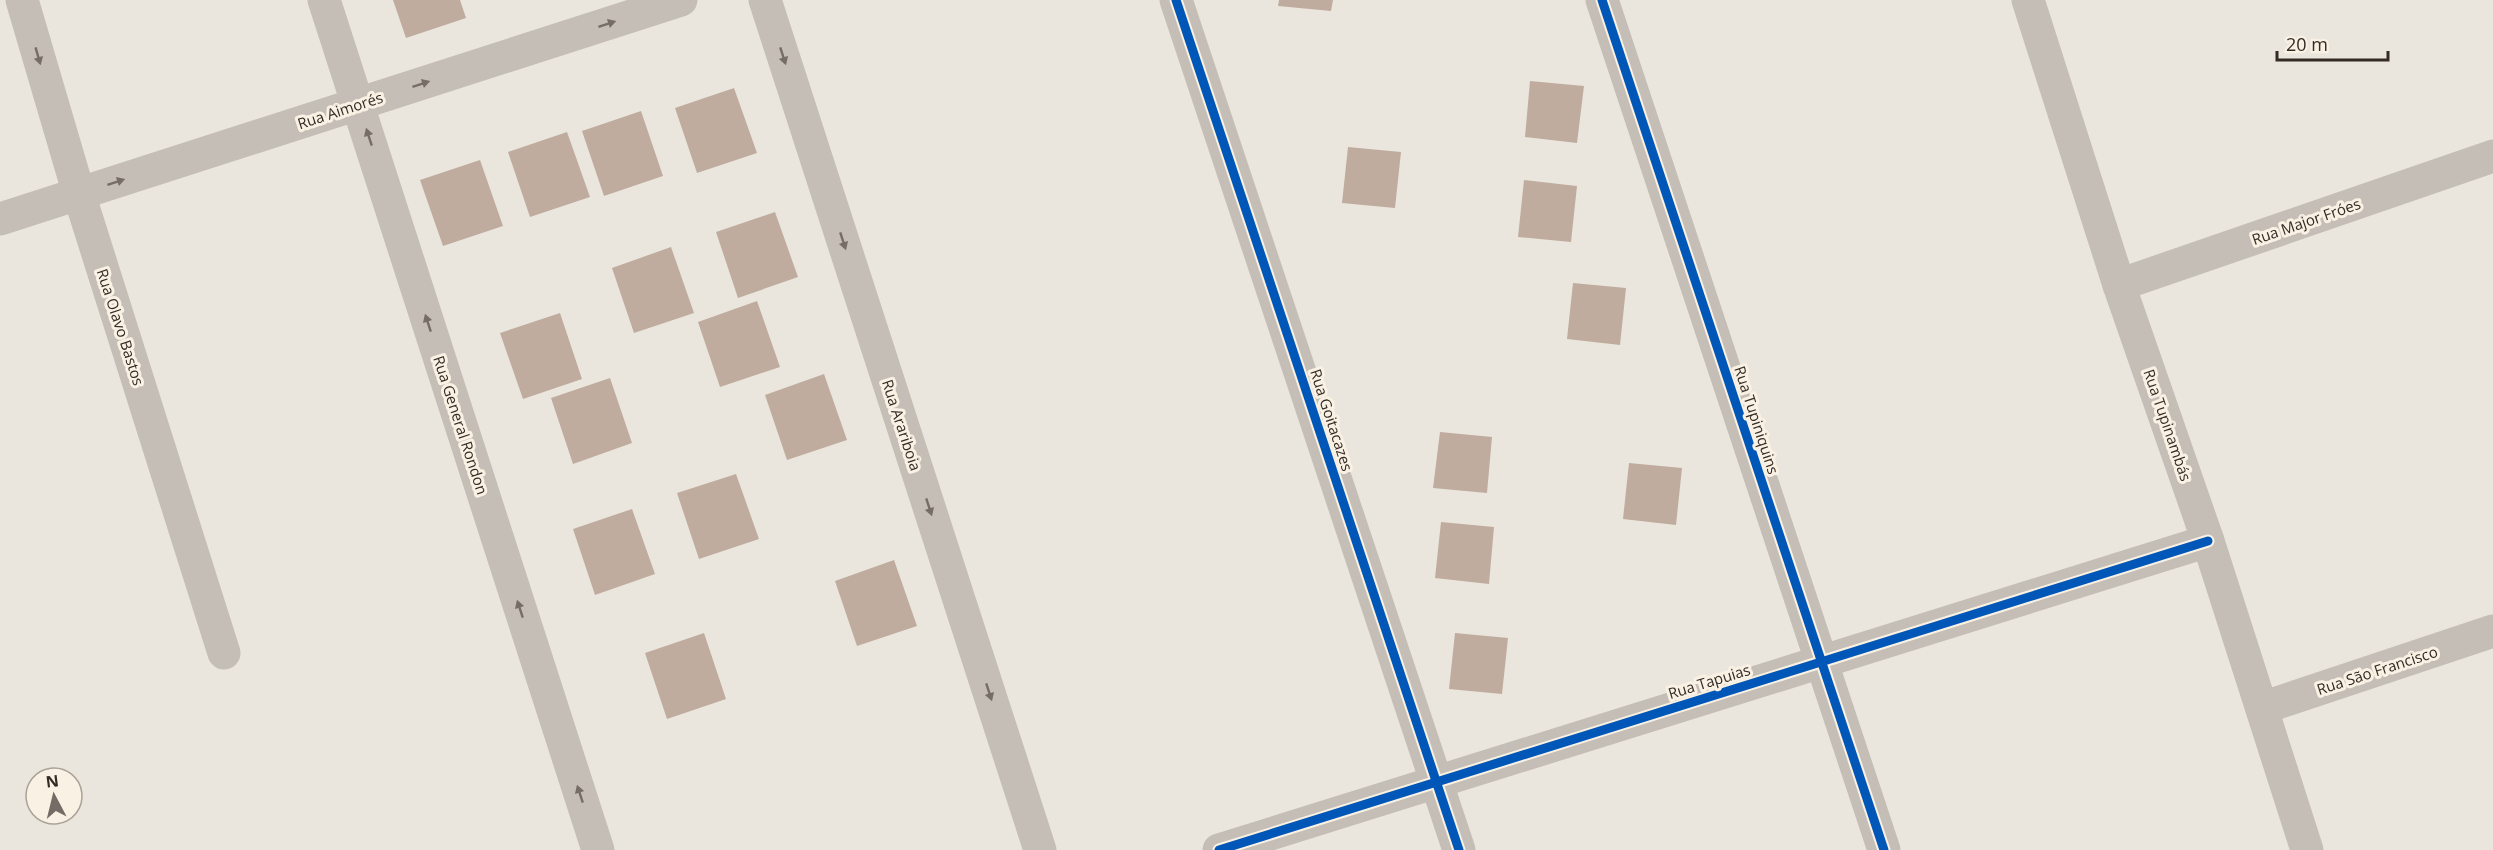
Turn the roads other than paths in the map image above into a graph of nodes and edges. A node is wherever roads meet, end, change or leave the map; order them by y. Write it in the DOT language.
graph roads {
  1 [pos="22,0"];
  2 [pos="324,0"];
  3 [pos="681,0"];
  4 [pos="765,0"];
  5 [pos="1176,0"];
  6 [pos="1602,0"];
  7 [pos="2028,0"];
  8 [pos="358,104"];
  9 [pos="2493,156"];
  10 [pos="79,194"];
  11 [pos="0,219"];
  12 [pos="2119,285"];
  13 [pos="2208,541"];
  14 [pos="2493,631"];
  15 [pos="224,653"];
  16 [pos="1821,662"];
  17 [pos="2262,708"];
  18 [pos="1437,782"];
  19 [pos="598,850"];
  20 [pos="1040,850"];
  21 [pos="1219,850"];
  22 [pos="1459,850"];
  23 [pos="1884,850"];
  24 [pos="2307,850"];
  1 -- 10 [label="street, Rua Olavo Bastos, one-way"];
  2 -- 8 [label="street, Rua General Rondon"];
  8 -- 3 [label="street, Rua Aimorés, one-way"];
  4 -- 20 [label="street, Rua Arariboia, one-way"];
  5 -- 18 [label="street, Rua Goitacazes"];
  6 -- 16 [label="street, Rua Tupiniquins"];
  7 -- 12 [label="street, Rua Tupinambás"];
  10 -- 8 [label="street, Rua Aimorés, one-way"];
  19 -- 8 [label="street, Rua General Rondon, one-way"];
  9 -- 12 [label="street, Rua Major Fróes"];
  10 -- 11 [label="street, Rua Aimorés"];
  10 -- 15 [label="street, Rua Olavo Bastos"];
  12 -- 13 [label="street, Rua Tupinambás"];
  13 -- 16 [label="street, Rua Tapuias"];
  13 -- 17 [label="street, Rua Tupinambás"];
  14 -- 17 [label="street, Rua São Francisco"];
  16 -- 18 [label="street, Rua Tapuias"];
  16 -- 23 [label="street, Rua Tupiniquins"];
  17 -- 24 [label="street, Rua Tupinambás"];
  18 -- 21 [label="street, Rua Tapuias"];
  18 -- 22 [label="street, Rua Goitacazes"];
}
